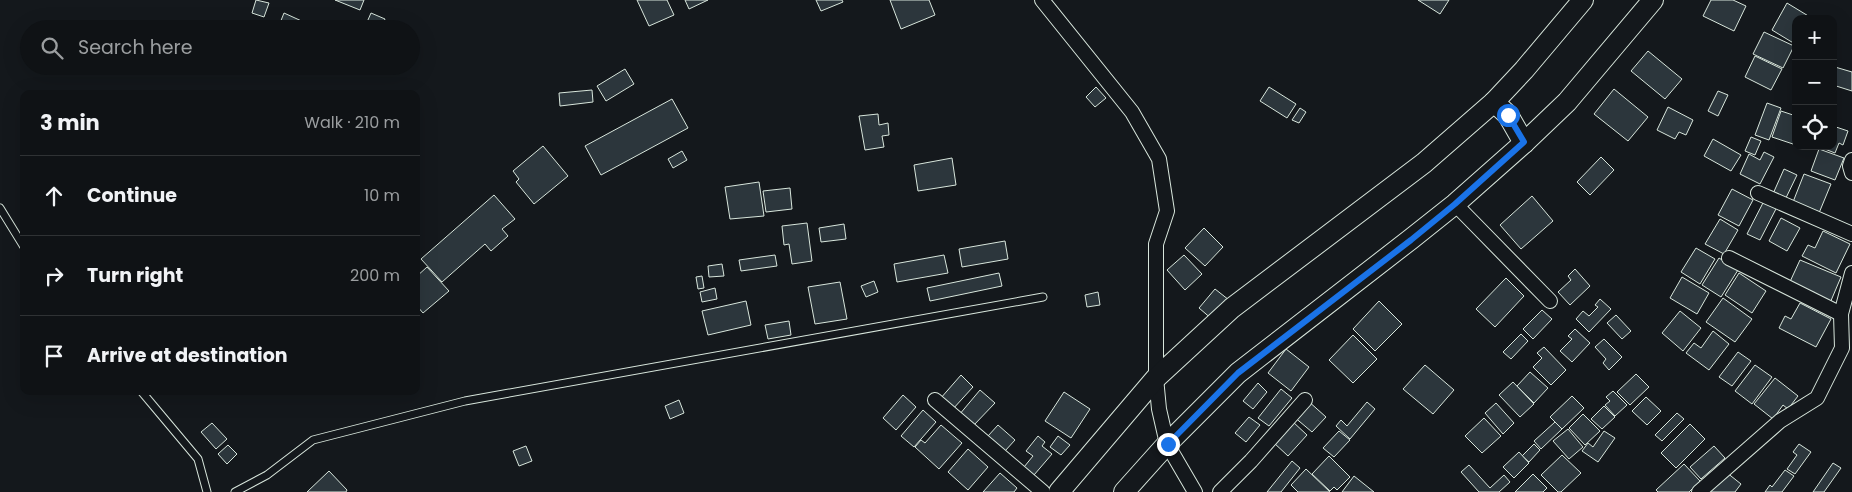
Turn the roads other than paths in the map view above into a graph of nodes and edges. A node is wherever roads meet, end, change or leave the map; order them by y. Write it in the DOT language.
graph roads {
  1 [pos="1042,0"];
  2 [pos="1583,0"];
  3 [pos="1653,0"];
  4 [pos="1494,102"];
  5 [pos="1524,142"];
  6 [pos="1852,160"];
  7 [pos="1852,173"];
  8 [pos="1758,193"];
  9 [pos="1455,204"];
  10 [pos="0,208"];
  11 [pos="1852,234"];
  12 [pos="20,240"];
  13 [pos="1729,258"];
  14 [pos="1852,272"];
  15 [pos="1044,297"];
  16 [pos="1550,301"];
  17 [pos="1841,314"];
  18 [pos="1847,347"];
  19 [pos="1156,378"];
  20 [pos="144,395"];
  21 [pos="935,400"];
  22 [pos="1305,400"];
  23 [pos="1168,444"];
  24 [pos="207,492"];
  25 [pos="235,492"];
  26 [pos="1043,492"];
  27 [pos="1058,492"];
  28 [pos="1124,492"];
  29 [pos="1195,492"];
  30 [pos="1220,492"];
  31 [pos="1700,492"];
  1 -- 19 [label="street"];
  2 -- 4 [label="street"];
  3 -- 5 [label="street"];
  4 -- 5 [label="street"];
  4 -- 19 [label="street"];
  5 -- 9 [label="street"];
  6 -- 7 [label="street"];
  8 -- 11 [label="street"];
  9 -- 16 [label="street"];
  9 -- 23 [label="street"];
  10 -- 12 [label="lane"];
  13 -- 17 [label="street"];
  14 -- 17 [label="street"];
  15 -- 25 [label="lane"];
  17 -- 18 [label="street"];
  18 -- 31 [label="street"];
  19 -- 23 [label="street"];
  19 -- 27 [label="street"];
  20 -- 24 [label="lane"];
  21 -- 26 [label="street"];
  22 -- 30 [label="street"];
  23 -- 28 [label="street"];
  23 -- 29 [label="street"];
}
